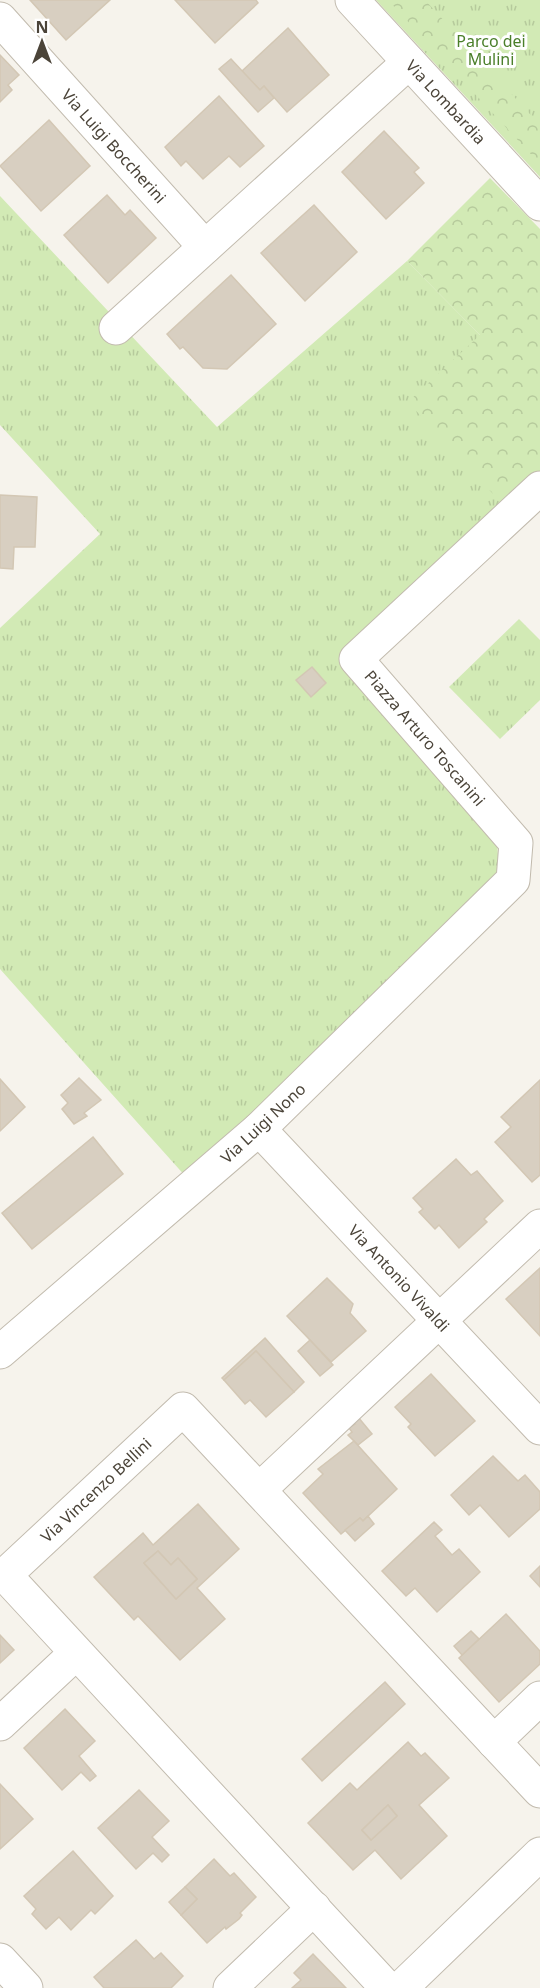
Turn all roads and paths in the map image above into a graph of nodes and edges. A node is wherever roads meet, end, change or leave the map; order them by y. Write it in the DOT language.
graph roads {
  1 [pos="352,0"];
  2 [pos="0,19"];
  3 [pos="409,62"];
  4 [pos="540,204"];
  5 [pos="205,247"];
  6 [pos="116,328"];
  7 [pos="540,488"];
  8 [pos="513,880"];
  9 [pos="259,1129"];
  10 [pos="540,1226"];
  11 [pos="439,1320"];
  12 [pos="0,1353"];
  13 [pos="540,1428"];
  14 [pos="259,1490"];
  15 [pos="76,1653"];
  16 [pos="540,1698"];
  17 [pos="0,1724"];
  18 [pos="494,1742"];
  19 [pos="540,1791"];
  20 [pos="540,1854"];
  21 [pos="314,1908"];
  22 [pos="0,1960"];
  23 [pos="26,1988"];
  24 [pos="230,1988"];
  25 [pos="387,1988"];
  26 [pos="401,1988"];
  1 -- 3 [label="street, Via Lombardia"];
  2 -- 5 [label="street, Via Luigi Boccherini"];
  3 -- 4 [label="street, Via Lombardia"];
  3 -- 5 [label="street"];
  5 -- 6 [label="street"];
  7 -- 8 [label="street, Piazza Arturo Toscanini"];
  8 -- 9 [label="street, Via Luigi Nono"];
  9 -- 11 [label="street, Via Antonio Vivaldi"];
  9 -- 12 [label="street, Via Luigi Nono"];
  10 -- 11 [label="street"];
  11 -- 13 [label="street, Via Antonio Vivaldi"];
  11 -- 14 [label="street"];
  14 -- 15 [label="street, Via Vincenzo Bellini"];
  14 -- 18 [label="street, Via Vincenzo Bellini"];
  15 -- 17 [label="street"];
  15 -- 21 [label="street, Via Vincenzo Bellini"];
  16 -- 18 [label="street"];
  18 -- 19 [label="street, Via Vincenzo Bellini"];
  20 -- 26 [label="street"];
  21 -- 24 [label="street"];
  21 -- 25 [label="street, Via Vincenzo Bellini"];
  22 -- 23 [label="street"];
}
